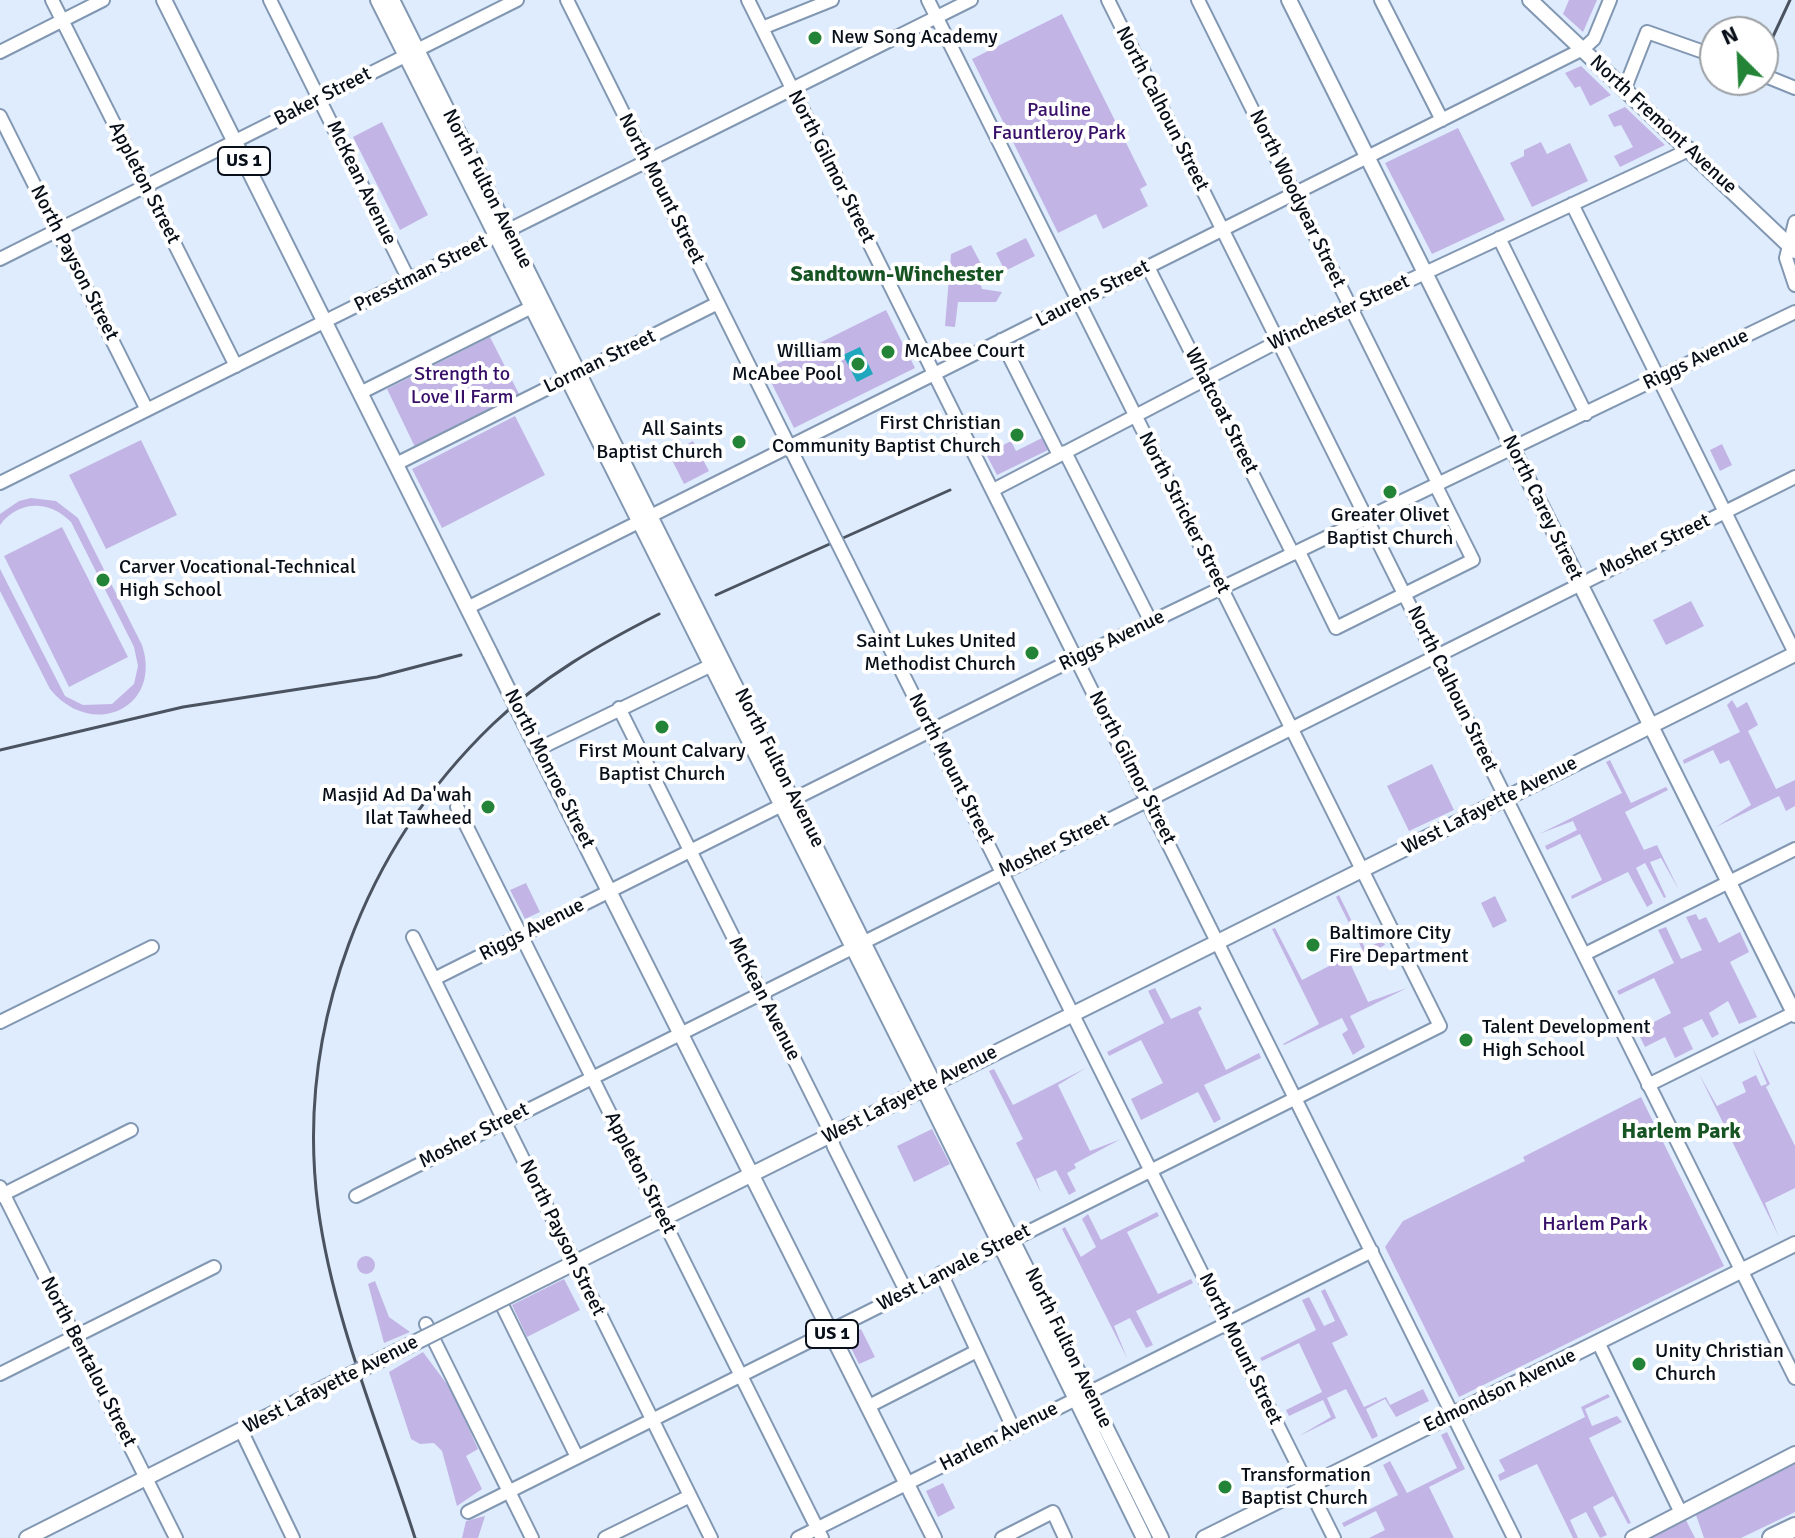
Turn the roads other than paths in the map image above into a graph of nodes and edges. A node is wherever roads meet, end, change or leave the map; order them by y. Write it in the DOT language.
graph roads {
  1 [pos="52,0"];
  2 [pos="103,0"];
  3 [pos="164,0"];
  4 [pos="270,0"];
  5 [pos="378,0"];
  6 [pos="392,0"];
  7 [pos="517,0"];
  8 [pos="567,0"];
  9 [pos="748,0"];
  10 [pos="832,0"];
  11 [pos="928,0"];
  12 [pos="971,0"];
  13 [pos="1108,0"];
  14 [pos="1198,0"];
  15 [pos="1289,0"];
  16 [pos="1381,0"];
  17 [pos="1530,0"];
  18 [pos="1610,0"];
  19 [pos="936,17"];
  20 [pos="63,20"];
  21 [pos="762,28"];
  22 [pos="1583,49"];
  23 [pos="1699,50"];
  24 [pos="0,52"];
  25 [pos="411,53"];
  26 [pos="1625,88"];
  27 [pos="792,89"];
  28 [pos="319,99"];
  29 [pos="0,116"];
  30 [pos="1442,120"];
  31 [pos="235,142"];
  32 [pos="1691,149"];
  33 [pos="1367,157"];
  34 [pos="647,161"];
  35 [pos="146,186"];
  36 [pos="1294,193"];
  37 [pos="1572,204"];
  38 [pos="1795,222"];
  39 [pos="1223,229"];
  40 [pos="58,230"];
  41 [pos="502,233"];
  42 [pos="1499,238"];
  43 [pos="1791,248"];
  44 [pos="0,259"];
  45 [pos="1148,267"];
  46 [pos="1425,272"];
  47 [pos="409,280"];
  48 [pos="1795,285"];
  49 [pos="1078,302"];
  50 [pos="718,303"];
  51 [pos="532,307"];
  52 [pos="1351,307"];
  53 [pos="1795,312"];
  54 [pos="325,322"];
  55 [pos="1001,340"];
  56 [pos="1279,341"];
  57 [pos="236,366"];
  58 [pos="935,374"];
  59 [pos="573,375"];
  60 [pos="1204,378"];
  61 [pos="1659,378"];
  62 [pos="360,393"];
  63 [pos="147,410"];
  64 [pos="1586,414"];
  65 [pos="1135,415"];
  66 [pos="789,446"];
  67 [pos="1513,450"];
  68 [pos="1062,454"];
  69 [pos="396,464"];
  70 [pos="1795,477"];
  71 [pos="2,479"];
  72 [pos="1438,486"];
  73 [pos="993,490"];
  74 [pos="1725,512"];
  75 [pos="645,518"];
  76 [pos="1367,519"];
  77 [pos="1296,553"];
  78 [pos="1580,584"];
  79 [pos="1221,588"];
  80 [pos="1405,594"];
  81 [pos="467,608"];
  82 [pos="1151,622"];
  83 [pos="1795,653"];
  84 [pos="1436,656"];
  85 [pos="1076,658"];
  86 [pos="717,662"];
  87 [pos="619,708"];
  88 [pos="1651,726"];
  89 [pos="1291,728"];
  90 [pos="932,729"];
  91 [pos="538,749"];
  92 [pos="1507,798"];
  93 [pos="1147,799"];
  94 [pos="787,801"];
  95 [pos="457,807"];
  96 [pos="1795,849"];
  97 [pos="690,850"];
  98 [pos="1363,870"];
  99 [pos="1002,872"];
  100 [pos="1729,882"];
  101 [pos="611,890"];
  102 [pos="521,935"];
  103 [pos="413,937"];
  104 [pos="1219,942"];
  105 [pos="859,944"];
  106 [pos="152,947"];
  107 [pos="1585,954"];
  108 [pos="434,979"];
  109 [pos="761,993"];
  110 [pos="1073,1014"];
  111 [pos="1794,1014"];
  112 [pos="0,1022"];
  113 [pos="1440,1026"];
  114 [pos="681,1033"];
  115 [pos="592,1077"];
  116 [pos="1648,1085"];
  117 [pos="930,1086"];
  118 [pos="1296,1097"];
  119 [pos="504,1121"];
  120 [pos="131,1130"];
  121 [pos="830,1135"];
  122 [pos="1151,1170"];
  123 [pos="752,1174"];
  124 [pos="1,1192"];
  125 [pos="356,1196"];
  126 [pos="663,1219"];
  127 [pos="1007,1241"];
  128 [pos="1795,1244"];
  129 [pos="1372,1251"];
  130 [pos="575,1263"];
  131 [pos="214,1267"];
  132 [pos="1742,1271"];
  133 [pos="941,1273"];
  134 [pos="906,1291"];
  135 [pos="1227,1323"];
  136 [pos="830,1330"];
  137 [pos="75,1337"];
  138 [pos="1598,1342"];
  139 [pos="977,1351"];
  140 [pos="0,1374"];
  141 [pos="741,1374"];
  142 [pos="1795,1378"];
  143 [pos="1083,1395"];
  144 [pos="869,1406"];
  145 [pos="1453,1414"];
  146 [pos="652,1419"];
  147 [pos="241,1430"];
  148 [pos="1014,1430"];
  149 [pos="1795,1454"];
  150 [pos="577,1457"];
  151 [pos="146,1478"];
  152 [pos="907,1484"];
  153 [pos="1308,1486"];
  154 [pos="509,1491"];
  155 [pos="690,1496"];
  156 [pos="468,1512"];
  157 [pos="1681,1513"];
  158 [pos="1795,1527"];
  159 [pos="820,1533"];
  160 [pos="27,1538"];
  161 [pos="176,1538"];
  162 [pos="293,1538"];
  163 [pos="532,1538"];
  164 [pos="605,1538"];
  165 [pos="711,1538"];
  166 [pos="798,1538"];
  167 [pos="934,1538"];
  168 [pos="1002,1538"];
  169 [pos="1065,1538"];
  170 [pos="1144,1538"];
  171 [pos="1161,1538"];
  172 [pos="1204,1538"];
  173 [pos="1334,1538"];
  174 [pos="1514,1538"];
  175 [pos="1633,1538"];
  176 [pos="1772,1538"];
  1 -- 20 [label="street, Appleton Street"];
  2 -- 20 [label="street"];
  3 -- 31 [label="main road, North Monroe Street / US 1"];
  4 -- 28 [label="street, McKean Avenue"];
  5 -- 25 [label="main road, North Fulton Avenue"];
  6 -- 25 [label="main road, North Fulton Avenue"];
  7 -- 25 [label="street, Baker Street"];
  8 -- 34 [label="street, North Mount Street"];
  9 -- 21 [label="street, North Gilmor Street"];
  10 -- 21 [label="street"];
  11 -- 19 [label="street, North Stricker Street"];
  12 -- 19 [label="street, Presstman Street"];
  13 -- 39 [label="street, North Calhoun Street"];
  14 -- 36 [label="street, North Woodyear Street"];
  15 -- 33 [label="main road, North Carey Street"];
  16 -- 30 [label="street"];
  17 -- 22 [label="main road, North Fremont Avenue"];
  18 -- 22 [label="street"];
  19 -- 27 [label="street, Presstman Street"];
  19 -- 49 [label="street, North Stricker Street"];
  20 -- 24 [label="street"];
  20 -- 35 [label="street, Appleton Street"];
  21 -- 27 [label="street, North Gilmor Street"];
  22 -- 26 [label="main road, North Fremont Avenue"];
  22 -- 30 [label="street, Laurens Street"];
  23 -- 26 [label="street"];
  25 -- 28 [label="street, Baker Street"];
  25 -- 41 [label="main road, North Fulton Avenue"];
  26 -- 32 [label="main road, North Fremont Avenue"];
  27 -- 34 [label="street, Presstman Street"];
  27 -- 58 [label="street, North Gilmor Street"];
  28 -- 31 [label="street, Baker Street"];
  28 -- 47 [label="street, McKean Avenue"];
  29 -- 40 [label="street, North Payson Street"];
  30 -- 33 [label="street, Laurens Street"];
  31 -- 35 [label="street, Baker Street"];
  31 -- 54 [label="main road, North Monroe Street / US 1"];
  32 -- 37 [label="street, Winchester Street"];
  32 -- 43 [label="main road, North Fremont Avenue"];
  33 -- 36 [label="street, Laurens Street"];
  33 -- 46 [label="main road, North Carey Street"];
  34 -- 41 [label="street, Presstman Street"];
  34 -- 50 [label="street, North Mount Street"];
  35 -- 40 [label="street, Baker Street"];
  35 -- 57 [label="street, Appleton Street"];
  36 -- 39 [label="street, Laurens Street"];
  36 -- 52 [label="street, North Woodyear Street"];
  37 -- 42 [label="street, Winchester Street"];
  37 -- 61 [label="street"];
  38 -- 43 [label="street"];
  39 -- 45 [label="street, Laurens Street"];
  39 -- 56 [label="street, North Calhoun Street"];
  40 -- 44 [label="street, Baker Street"];
  40 -- 63 [label="street, North Payson Street"];
  41 -- 47 [label="street, Presstman Street"];
  41 -- 51 [label="main road, North Fulton Avenue"];
  41 -- 59 [label="main road, North Fulton Avenue"];
  42 -- 46 [label="street, Winchester Street"];
  42 -- 64 [label="street"];
  43 -- 48 [label="street"];
  45 -- 49 [label="street, Laurens Street"];
  45 -- 60 [label="street, Whatcoat Street"];
  46 -- 52 [label="street, Winchester Street"];
  46 -- 67 [label="main road, North Carey Street"];
  47 -- 54 [label="street, Presstman Street"];
  49 -- 55 [label="street, Laurens Street"];
  49 -- 65 [label="street, North Stricker Street"];
  50 -- 59 [label="street, Lorman Street"];
  50 -- 66 [label="street, North Mount Street"];
  51 -- 59 [label="main road, North Fulton Avenue"];
  51 -- 62 [label="street"];
  52 -- 56 [label="street, Winchester Street"];
  52 -- 72 [label="street, North Woodyear Street"];
  53 -- 61 [label="street, Riggs Avenue"];
  54 -- 57 [label="street, Presstman Street"];
  54 -- 62 [label="main road, North Monroe Street / US 1"];
  55 -- 58 [label="street, Laurens Street"];
  55 -- 68 [label="street"];
  56 -- 60 [label="street, Winchester Street"];
  56 -- 76 [label="street, North Calhoun Street"];
  57 -- 63 [label="street, Presstman Street"];
  58 -- 66 [label="street, Laurens Street"];
  58 -- 73 [label="street, North Gilmor Street"];
  59 -- 69 [label="street, Lorman Street"];
  59 -- 75 [label="main road, North Fulton Avenue"];
  60 -- 65 [label="street, Winchester Street"];
  60 -- 77 [label="street, Whatcoat Street"];
  61 -- 64 [label="street, Riggs Avenue"];
  61 -- 74 [label="street"];
  62 -- 69 [label="main road, North Monroe Street / US 1"];
  63 -- 71 [label="street, Presstman Street"];
  64 -- 67 [label="street, Riggs Avenue"];
  65 -- 68 [label="street, Winchester Street"];
  65 -- 79 [label="street, North Stricker Street"];
  66 -- 75 [label="street, Laurens Street"];
  66 -- 90 [label="street, North Mount Street, bridge"];
  67 -- 72 [label="street, Riggs Avenue"];
  67 -- 78 [label="main road, North Carey Street"];
  68 -- 73 [label="street, Winchester Street"];
  68 -- 82 [label="street"];
  69 -- 81 [label="main road, North Monroe Street / US 1"];
  70 -- 74 [label="street, Mosher Street"];
  72 -- 76 [label="street, Riggs Avenue"];
  72 -- 80 [label="street, North Woodyear Street"];
  73 -- 85 [label="street, North Gilmor Street"];
  74 -- 78 [label="street, Mosher Street"];
  74 -- 83 [label="street"];
  75 -- 81 [label="street, Laurens Street"];
  75 -- 86 [label="main road, North Fulton Avenue"];
  76 -- 77 [label="street, Riggs Avenue"];
  76 -- 80 [label="street, North Calhoun Street"];
  77 -- 79 [label="street, Riggs Avenue"];
  77 -- 80 [label="street, Whatcoat Street"];
  78 -- 84 [label="street, Mosher Street"];
  78 -- 88 [label="main road, North Carey Street"];
  79 -- 82 [label="street, Riggs Avenue"];
  79 -- 89 [label="street, North Stricker Street"];
  80 -- 84 [label="street, North Calhoun Street"];
  81 -- 91 [label="main road, North Monroe Street / US 1, bridge"];
  82 -- 85 [label="street, Riggs Avenue"];
  83 -- 88 [label="main road, West Lafayette Avenue"];
  84 -- 89 [label="street, Mosher Street"];
  84 -- 92 [label="street, North Calhoun Street"];
  85 -- 90 [label="street, Riggs Avenue"];
  85 -- 93 [label="street, North Gilmor Street"];
  86 -- 87 [label="street"];
  86 -- 94 [label="main road, North Fulton Avenue"];
  87 -- 91 [label="street"];
  87 -- 97 [label="street, McKean Avenue"];
  88 -- 92 [label="main road, West Lafayette Avenue"];
  88 -- 100 [label="main road, North Carey Street"];
  89 -- 93 [label="street, Mosher Street"];
  89 -- 98 [label="street, North Stricker Street"];
  90 -- 94 [label="street, Riggs Avenue"];
  90 -- 99 [label="street, North Mount Street"];
  91 -- 101 [label="main road, North Monroe Street / US 1"];
  92 -- 98 [label="main road, West Lafayette Avenue"];
  92 -- 107 [label="street, North Calhoun Street"];
  93 -- 99 [label="street, Mosher Street"];
  93 -- 104 [label="street, North Gilmor Street"];
  94 -- 97 [label="street, Riggs Avenue"];
  94 -- 105 [label="main road, North Fulton Avenue"];
  95 -- 102 [label="street, Appleton Street"];
  96 -- 100 [label="street"];
  97 -- 101 [label="street, Riggs Avenue"];
  97 -- 109 [label="street, McKean Avenue"];
  98 -- 104 [label="main road, West Lafayette Avenue"];
  98 -- 113 [label="street, North Stricker Street"];
  99 -- 105 [label="street, Mosher Street"];
  99 -- 110 [label="street, North Mount Street"];
  100 -- 107 [label="street"];
  100 -- 111 [label="main road, North Carey Street"];
  101 -- 102 [label="street, Riggs Avenue"];
  101 -- 114 [label="main road, North Monroe Street / US 1"];
  102 -- 108 [label="street, Riggs Avenue"];
  102 -- 115 [label="street, Appleton Street"];
  103 -- 108 [label="street, North Payson Street"];
  104 -- 110 [label="main road, West Lafayette Avenue"];
  104 -- 118 [label="street, North Gilmor Street"];
  105 -- 109 [label="street, Mosher Street"];
  105 -- 117 [label="main road, North Fulton Avenue"];
  106 -- 112 [label="street"];
  107 -- 116 [label="street, North Calhoun Street"];
  108 -- 119 [label="street, North Payson Street"];
  109 -- 114 [label="street, Mosher Street"];
  109 -- 121 [label="street, McKean Avenue"];
  110 -- 117 [label="main road, West Lafayette Avenue"];
  110 -- 122 [label="street, North Mount Street"];
  111 -- 116 [label="street"];
  113 -- 118 [label="street, West Lanvale Street"];
  114 -- 115 [label="street, Mosher Street"];
  114 -- 123 [label="main road, North Monroe Street / US 1"];
  115 -- 119 [label="street, Mosher Street"];
  115 -- 126 [label="street, Appleton Street"];
  116 -- 132 [label="street, North Calhoun Street"];
  117 -- 121 [label="main road, West Lafayette Avenue"];
  117 -- 127 [label="main road, North Fulton Avenue"];
  118 -- 122 [label="street, West Lanvale Street"];
  118 -- 129 [label="street, North Gilmor Street"];
  119 -- 125 [label="street, Mosher Street"];
  119 -- 130 [label="street, North Payson Street"];
  120 -- 124 [label="street"];
  121 -- 123 [label="main road, West Lafayette Avenue"];
  121 -- 134 [label="street, McKean Avenue"];
  122 -- 127 [label="street, West Lanvale Street"];
  122 -- 135 [label="street, North Mount Street"];
  123 -- 126 [label="main road, West Lafayette Avenue"];
  123 -- 136 [label="main road, North Monroe Street / US 1"];
  124 -- 137 [label="street, North Bentalou Street"];
  126 -- 130 [label="main road, West Lafayette Avenue"];
  126 -- 141 [label="street, Appleton Street"];
  127 -- 133 [label="street, West Lanvale Street"];
  127 -- 143 [label="main road, North Fulton Avenue"];
  128 -- 132 [label="main road, Edmondson Avenue"];
  129 -- 135 [label="street, Harlem Avenue"];
  129 -- 145 [label="street, North Gilmor Street"];
  130 -- 146 [label="street, North Payson Street"];
  130 -- 147 [label="main road, West Lafayette Avenue, bridge"];
  131 -- 137 [label="street"];
  132 -- 138 [label="main road, Edmondson Avenue"];
  132 -- 142 [label="street, North Calhoun Street"];
  133 -- 134 [label="street, West Lanvale Street"];
  133 -- 139 [label="street"];
  134 -- 136 [label="street, West Lanvale Street"];
  135 -- 143 [label="street, Harlem Avenue"];
  135 -- 153 [label="street, North Mount Street"];
  136 -- 141 [label="street, West Lanvale Street"];
  136 -- 144 [label="main road, North Monroe Street / US 1"];
  137 -- 140 [label="street"];
  137 -- 151 [label="street, North Bentalou Street"];
  138 -- 145 [label="main road, Edmondson Avenue"];
  138 -- 157 [label="street"];
  139 -- 144 [label="street"];
  139 -- 148 [label="street"];
  141 -- 146 [label="street, West Lanvale Street"];
  141 -- 159 [label="street, Appleton Street"];
  143 -- 148 [label="street, Harlem Avenue"];
  143 -- 170 [label="main road, North Fulton Avenue"];
  143 -- 171 [label="main road, North Fulton Avenue"];
  144 -- 152 [label="main road, North Monroe Street / US 1"];
  145 -- 153 [label="main road, Edmondson Avenue"];
  145 -- 174 [label="street, North Gilmor Street"];
  146 -- 150 [label="street, West Lanvale Street"];
  146 -- 155 [label="street, North Payson Street"];
  147 -- 151 [label="main road, West Lafayette Avenue"];
  147 -- 162 [label="street"];
  148 -- 152 [label="street, Harlem Avenue"];
  149 -- 157 [label="main road"];
  150 -- 154 [label="street, West Lanvale Street"];
  150 -- 154 [label="street, West Lafayette Avenue"];
  151 -- 160 [label="main road, West Lafayette Avenue"];
  151 -- 161 [label="street, North Bentalou Street"];
  152 -- 159 [label="street, Harlem Avenue"];
  152 -- 167 [label="main road, North Monroe Street / US 1"];
  153 -- 172 [label="main road, Edmondson Avenue"];
  153 -- 173 [label="street, North Mount Street"];
  154 -- 156 [label="street, West Lanvale Street"];
  154 -- 163 [label="street"];
  155 -- 164 [label="street"];
  155 -- 165 [label="street, North Payson Street"];
  157 -- 175 [label="main road"];
  158 -- 176 [label="highway"];
  159 -- 166 [label="street, Harlem Avenue"];
  168 -- 169 [label="street"];
}
